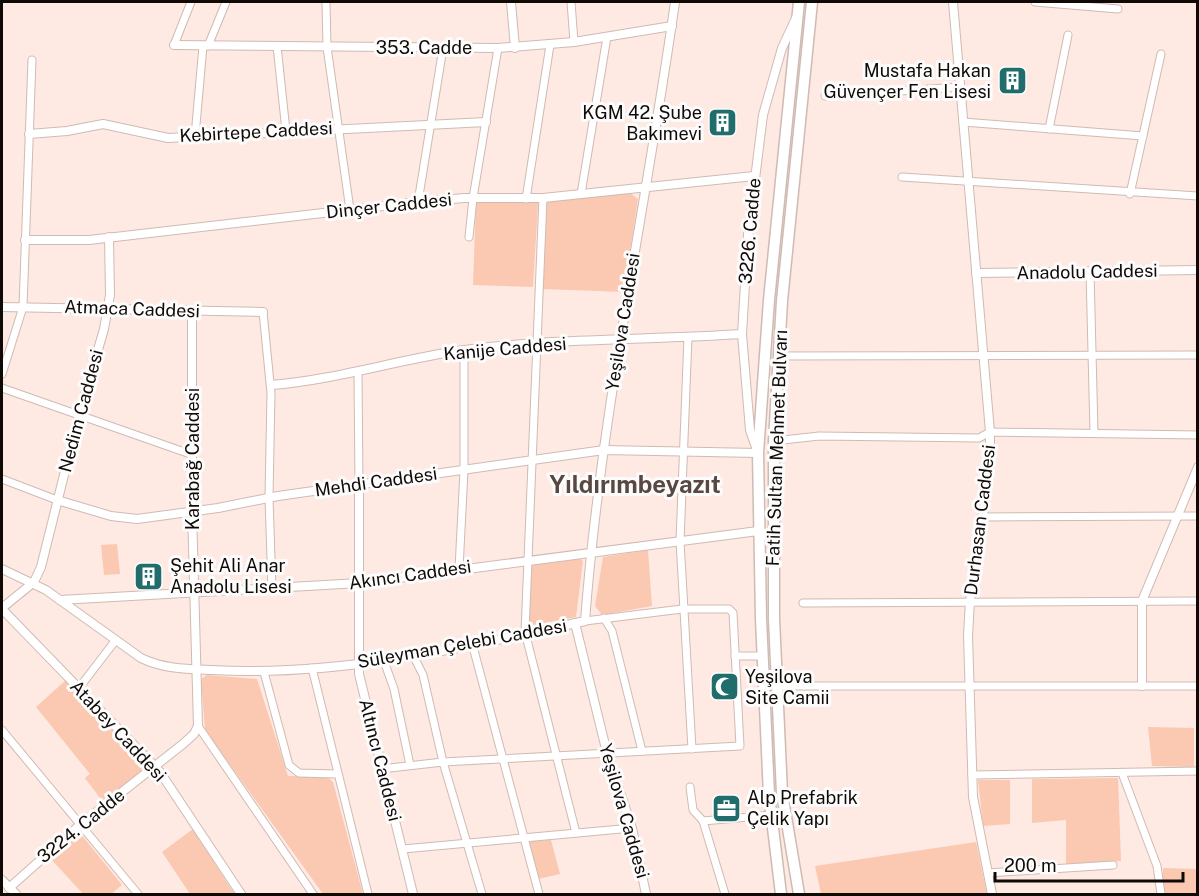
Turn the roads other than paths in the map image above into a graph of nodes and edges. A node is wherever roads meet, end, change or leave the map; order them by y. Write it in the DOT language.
graph roads {
  1 [pos="192,2"];
  2 [pos="226,2"];
  3 [pos="326,2"];
  4 [pos="511,2"];
  5 [pos="571,2"];
  6 [pos="675,2"];
  7 [pos="799,2"];
  8 [pos="812,2"];
  9 [pos="953,2"];
  10 [pos="1035,2"];
  11 [pos="1118,9"];
  12 [pos="798,15"];
  13 [pos="672,26"];
  14 [pos="1068,35"];
  15 [pos="606,38"];
  16 [pos="574,42"];
  17 [pos="174,45"];
  18 [pos="550,45"];
  19 [pos="206,46"];
  20 [pos="277,46"];
  21 [pos="327,47"];
  22 [pos="443,48"];
  23 [pos="498,48"];
  24 [pos="515,48"];
  25 [pos="1161,54"];
  26 [pos="32,60"];
  27 [pos="961,87"];
  28 [pos="825,96"];
  29 [pos="486,122"];
  30 [pos="963,122"];
  31 [pos="431,123"];
  32 [pos="338,127"];
  33 [pos="1049,129"];
  34 [pos="286,131"];
  35 [pos="29,134"];
  36 [pos="195,136"];
  37 [pos="1143,136"];
  38 [pos="754,176"];
  39 [pos="902,177"];
  40 [pos="969,181"];
  41 [pos="645,186"];
  42 [pos="581,194"];
  43 [pos="1130,194"];
  44 [pos="1197,196"];
  45 [pos="473,198"];
  46 [pos="543,198"];
  47 [pos="526,199"];
  48 [pos="418,202"];
  49 [pos="350,210"];
  50 [pos="109,237"];
  51 [pos="470,237"];
  52 [pos="25,240"];
  53 [pos="1197,270"];
  54 [pos="1090,272"];
  55 [pos="976,273"];
  56 [pos="2,307"];
  57 [pos="23,307"];
  58 [pos="109,307"];
  59 [pos="192,311"];
  60 [pos="263,312"];
  61 [pos="742,334"];
  62 [pos="688,337"];
  63 [pos="620,340"];
  64 [pos="537,343"];
  65 [pos="464,350"];
  66 [pos="983,355"];
  67 [pos="1092,355"];
  68 [pos="1197,355"];
  69 [pos="778,356"];
  70 [pos="358,372"];
  71 [pos="2,375"];
  72 [pos="271,385"];
  73 [pos="2,388"];
  74 [pos="79,415"];
  75 [pos="990,432"];
  76 [pos="1095,433"];
  77 [pos="1197,435"];
  78 [pos="774,441"];
  79 [pos="604,450"];
  80 [pos="682,450"];
  81 [pos="758,453"];
  82 [pos="193,455"];
  83 [pos="532,460"];
  84 [pos="1197,467"];
  85 [pos="464,470"];
  86 [pos="2,479"];
  87 [pos="359,486"];
  88 [pos="269,497"];
  89 [pos="57,500"];
  90 [pos="192,511"];
  91 [pos="1177,516"];
  92 [pos="1197,516"];
  93 [pos="981,518"];
  94 [pos="758,531"];
  95 [pos="680,541"];
  96 [pos="590,553"];
  97 [pos="528,560"];
  98 [pos="2,569"];
  99 [pos="459,569"];
  100 [pos="34,582"];
  101 [pos="360,583"];
  102 [pos="272,590"];
  103 [pos="194,594"];
  104 [pos="60,600"];
  105 [pos="970,600"];
  106 [pos="1142,601"];
  107 [pos="1197,601"];
  108 [pos="803,603"];
  109 [pos="2,609"];
  110 [pos="682,609"];
  111 [pos="604,618"];
  112 [pos="585,621"];
  113 [pos="575,623"];
  114 [pos="525,632"];
  115 [pos="115,641"];
  116 [pos="472,643"];
  117 [pos="413,656"];
  118 [pos="735,656"];
  119 [pos="762,656"];
  120 [pos="384,661"];
  121 [pos="358,664"];
  122 [pos="312,668"];
  123 [pos="195,669"];
  124 [pos="264,672"];
  125 [pos="777,686"];
  126 [pos="971,686"];
  127 [pos="1142,686"];
  128 [pos="1197,687"];
  129 [pos="79,688"];
  130 [pos="198,726"];
  131 [pos="2,730"];
  132 [pos="692,749"];
  133 [pos="642,751"];
  134 [pos="607,753"];
  135 [pos="555,756"];
  136 [pos="501,759"];
  137 [pos="442,762"];
  138 [pos="410,765"];
  139 [pos="155,766"];
  140 [pos="381,769"];
  141 [pos="1197,771"];
  142 [pos="1122,772"];
  143 [pos="337,774"];
  144 [pos="972,775"];
  145 [pos="690,788"];
  146 [pos="772,815"];
  147 [pos="703,821"];
  148 [pos="80,825"];
  149 [pos="632,828"];
  150 [pos="576,833"];
  151 [pos="522,838"];
  152 [pos="467,843"];
  153 [pos="403,849"];
  154 [pos="1113,865"];
  155 [pos="988,873"];
  156 [pos="2,880"];
  157 [pos="9,888"];
  158 [pos="16,894"];
  159 [pos="138,894"];
  160 [pos="241,894"];
  161 [pos="314,894"];
  162 [pos="368,894"];
  163 [pos="412,894"];
  164 [pos="482,894"];
  165 [pos="539,894"];
  166 [pos="646,894"];
  167 [pos="725,894"];
  168 [pos="781,894"];
  169 [pos="799,894"];
  170 [pos="992,894"];
  171 [pos="1161,894"];
  1 -- 17 [label="street"];
  2 -- 19 [label="street"];
  3 -- 21 [label="street"];
  4 -- 24 [label="street"];
  5 -- 16 [label="street"];
  6 -- 13 [label="street, Yeşilova Caddesi"];
  7 -- 12 [label="highway, Fatih Sultan Mehmet Bulvarı"];
  8 -- 69 [label="highway, Fatih Sultan Mehmet Bulvarı"];
  9 -- 27 [label="street, Durhasan Caddesi"];
  10 -- 11 [label="street"];
  12 -- 38 [label="street, 3226. Cadde"];
  12 -- 81 [label="highway, Fatih Sultan Mehmet Bulvarı"];
  13 -- 15 [label="street, 353. Cadde"];
  13 -- 41 [label="street, Yeşilova Caddesi"];
  14 -- 33 [label="street"];
  15 -- 16 [label="street, 353. Cadde"];
  15 -- 42 [label="street"];
  16 -- 18 [label="street, 353. Cadde"];
  17 -- 19 [label="street, 353. Cadde"];
  18 -- 24 [label="street, 353. Cadde"];
  18 -- 47 [label="street"];
  19 -- 20 [label="street, 353. Cadde"];
  19 -- 36 [label="street"];
  20 -- 21 [label="street, 353. Cadde"];
  20 -- 34 [label="street"];
  21 -- 22 [label="street, 353. Cadde"];
  21 -- 32 [label="street"];
  22 -- 23 [label="street, 353. Cadde"];
  22 -- 31 [label="street"];
  23 -- 24 [label="street, 353. Cadde"];
  23 -- 29 [label="street"];
  25 -- 37 [label="street"];
  26 -- 35 [label="street"];
  27 -- 28 [label="street"];
  27 -- 30 [label="street, Durhasan Caddesi"];
  29 -- 31 [label="street, Kebirtepe Caddesi"];
  29 -- 45 [label="street"];
  30 -- 33 [label="street"];
  30 -- 40 [label="street, Durhasan Caddesi"];
  31 -- 32 [label="street, Kebirtepe Caddesi"];
  31 -- 48 [label="street"];
  32 -- 34 [label="street, Kebirtepe Caddesi"];
  32 -- 49 [label="street"];
  33 -- 37 [label="street"];
  34 -- 36 [label="street, Kebirtepe Caddesi"];
  35 -- 36 [label="street, Kebirtepe Caddesi"];
  35 -- 52 [label="street"];
  37 -- 43 [label="street"];
  38 -- 41 [label="street, Dinçer Caddesi"];
  38 -- 61 [label="street, 3226. Cadde"];
  39 -- 40 [label="street"];
  40 -- 43 [label="street"];
  40 -- 55 [label="street, Durhasan Caddesi"];
  41 -- 42 [label="street, Dinçer Caddesi"];
  41 -- 63 [label="street, Yeşilova Caddesi"];
  42 -- 46 [label="street, Dinçer Caddesi"];
  43 -- 44 [label="street"];
  45 -- 47 [label="street, Dinçer Caddesi"];
  45 -- 48 [label="street, Dinçer Caddesi"];
  45 -- 51 [label="street"];
  46 -- 47 [label="street, Dinçer Caddesi"];
  46 -- 64 [label="street"];
  48 -- 49 [label="street, Dinçer Caddesi"];
  49 -- 50 [label="street, Dinçer Caddesi"];
  50 -- 52 [label="street, Dinçer Caddesi"];
  50 -- 58 [label="street, Nedim Caddesi"];
  52 -- 57 [label="street"];
  53 -- 54 [label="street, Anadolu Caddesi"];
  54 -- 55 [label="street, Anadolu Caddesi"];
  54 -- 67 [label="street"];
  55 -- 66 [label="street, Durhasan Caddesi"];
  56 -- 57 [label="street, Atmaca Caddesi"];
  57 -- 58 [label="street, Atmaca Caddesi"];
  57 -- 71 [label="street"];
  58 -- 59 [label="street, Atmaca Caddesi"];
  58 -- 74 [label="street, Nedim Caddesi"];
  59 -- 60 [label="street, Atmaca Caddesi"];
  59 -- 82 [label="street, Karabağ Caddesi"];
  60 -- 72 [label="street"];
  61 -- 62 [label="street, Kanije Caddesi"];
  61 -- 81 [label="street, 3226. Cadde"];
  62 -- 63 [label="street, Kanije Caddesi"];
  62 -- 80 [label="street"];
  63 -- 64 [label="street, Kanije Caddesi"];
  63 -- 79 [label="street, Yeşilova Caddesi"];
  64 -- 65 [label="street, Kanije Caddesi"];
  64 -- 83 [label="street"];
  65 -- 70 [label="street, Kanije Caddesi"];
  65 -- 85 [label="street"];
  66 -- 67 [label="street"];
  66 -- 69 [label="street"];
  66 -- 75 [label="street, Durhasan Caddesi"];
  67 -- 68 [label="street"];
  67 -- 76 [label="street"];
  69 -- 78 [label="highway, Fatih Sultan Mehmet Bulvarı"];
  70 -- 72 [label="street, Kanije Caddesi"];
  70 -- 87 [label="street, Altıncı Caddesi"];
  72 -- 88 [label="street"];
  73 -- 74 [label="street"];
  74 -- 82 [label="street"];
  74 -- 89 [label="street, Nedim Caddesi"];
  75 -- 76 [label="street"];
  75 -- 78 [label="street"];
  75 -- 93 [label="street, Durhasan Caddesi"];
  76 -- 77 [label="street"];
  78 -- 125 [label="highway, Fatih Sultan Mehmet Bulvarı"];
  79 -- 80 [label="street, Mehdi Caddesi"];
  79 -- 83 [label="street, Mehdi Caddesi"];
  79 -- 96 [label="street, Yeşilova Caddesi"];
  80 -- 81 [label="street, Mehdi Caddesi"];
  80 -- 95 [label="street"];
  81 -- 94 [label="highway, Fatih Sultan Mehmet Bulvarı"];
  82 -- 90 [label="street, Karabağ Caddesi"];
  83 -- 85 [label="street, Mehdi Caddesi"];
  83 -- 97 [label="street"];
  84 -- 91 [label="street"];
  85 -- 87 [label="street, Mehdi Caddesi"];
  85 -- 99 [label="street"];
  86 -- 89 [label="street, Mehdi Caddesi"];
  87 -- 88 [label="street, Mehdi Caddesi"];
  87 -- 101 [label="street, Altıncı Caddesi"];
  88 -- 90 [label="street, Mehdi Caddesi"];
  88 -- 102 [label="street"];
  89 -- 90 [label="street, Mehdi Caddesi"];
  89 -- 100 [label="street, Nedim Caddesi"];
  90 -- 103 [label="street, Karabağ Caddesi"];
  91 -- 92 [label="street"];
  91 -- 93 [label="street"];
  91 -- 106 [label="street"];
  93 -- 105 [label="street, Durhasan Caddesi"];
  94 -- 95 [label="street, Akıncı Caddesi"];
  94 -- 119 [label="highway, Fatih Sultan Mehmet Bulvarı"];
  95 -- 96 [label="street, Akıncı Caddesi"];
  95 -- 110 [label="street"];
  96 -- 97 [label="street, Akıncı Caddesi"];
  96 -- 112 [label="street, Yeşilova Caddesi"];
  97 -- 99 [label="street, Akıncı Caddesi"];
  97 -- 114 [label="street"];
  98 -- 100 [label="street, Süleyman Çelebi Caddesi"];
  99 -- 101 [label="street, Akıncı Caddesi"];
  100 -- 104 [label="street, Süleyman Çelebi Caddesi"];
  100 -- 109 [label="street"];
  101 -- 102 [label="street, Akıncı Caddesi"];
  101 -- 121 [label="street, Altıncı Caddesi"];
  102 -- 103 [label="street, Akıncı Caddesi"];
  103 -- 104 [label="street, Akıncı Caddesi"];
  103 -- 123 [label="street, Karabağ Caddesi"];
  104 -- 115 [label="street, Süleyman Çelebi Caddesi"];
  105 -- 106 [label="street"];
  105 -- 108 [label="street"];
  105 -- 126 [label="street, Durhasan Caddesi"];
  106 -- 107 [label="street"];
  106 -- 127 [label="street"];
  109 -- 129 [label="street, Atabey Caddesi"];
  110 -- 111 [label="street, Süleyman Çelebi Caddesi"];
  110 -- 118 [label="street, Süleyman Çelebi Caddesi"];
  110 -- 132 [label="street"];
  111 -- 112 [label="street, Süleyman Çelebi Caddesi"];
  111 -- 133 [label="street"];
  112 -- 113 [label="street, Süleyman Çelebi Caddesi"];
  113 -- 114 [label="street, Süleyman Çelebi Caddesi"];
  113 -- 134 [label="street, Yeşilova Caddesi"];
  114 -- 116 [label="street, Süleyman Çelebi Caddesi"];
  114 -- 135 [label="street"];
  115 -- 123 [label="street, Süleyman Çelebi Caddesi"];
  115 -- 129 [label="street"];
  116 -- 117 [label="street, Süleyman Çelebi Caddesi"];
  116 -- 136 [label="street"];
  117 -- 120 [label="street, Süleyman Çelebi Caddesi"];
  117 -- 137 [label="street"];
  118 -- 119 [label="street"];
  118 -- 132 [label="street"];
  119 -- 146 [label="highway, Fatih Sultan Mehmet Bulvarı"];
  120 -- 121 [label="street, Süleyman Çelebi Caddesi"];
  120 -- 138 [label="street"];
  121 -- 122 [label="street, Süleyman Çelebi Caddesi"];
  121 -- 140 [label="street, Altıncı Caddesi"];
  122 -- 124 [label="street, Süleyman Çelebi Caddesi"];
  122 -- 143 [label="street"];
  123 -- 124 [label="street, Süleyman Çelebi Caddesi"];
  123 -- 130 [label="street, Karabağ Caddesi"];
  124 -- 143 [label="street"];
  125 -- 126 [label="street"];
  125 -- 169 [label="highway, Fatih Sultan Mehmet Bulvarı"];
  126 -- 127 [label="street"];
  126 -- 144 [label="street, Durhasan Caddesi"];
  127 -- 128 [label="street"];
  129 -- 139 [label="street, Atabey Caddesi"];
  130 -- 139 [label="street"];
  130 -- 161 [label="street"];
  131 -- 148 [label="street"];
  132 -- 133 [label="street"];
  133 -- 134 [label="street"];
  134 -- 135 [label="street"];
  134 -- 149 [label="street, Yeşilova Caddesi"];
  135 -- 136 [label="street"];
  135 -- 150 [label="street"];
  136 -- 137 [label="street"];
  136 -- 151 [label="street"];
  137 -- 138 [label="street"];
  137 -- 152 [label="street"];
  138 -- 140 [label="street"];
  139 -- 148 [label="street, 3224. Cadde"];
  139 -- 160 [label="street, Atabey Caddesi"];
  140 -- 153 [label="street, Altıncı Caddesi"];
  141 -- 142 [label="street"];
  142 -- 144 [label="street"];
  142 -- 171 [label="street"];
  143 -- 162 [label="street"];
  144 -- 155 [label="street, Durhasan Caddesi"];
  145 -- 147 [label="street"];
  146 -- 147 [label="street"];
  146 -- 168 [label="highway, Fatih Sultan Mehmet Bulvarı"];
  147 -- 167 [label="street"];
  148 -- 157 [label="street, 3224. Cadde"];
  148 -- 159 [label="street"];
  149 -- 150 [label="street"];
  149 -- 166 [label="street, Yeşilova Caddesi"];
  150 -- 151 [label="street"];
  151 -- 152 [label="street"];
  151 -- 165 [label="street"];
  152 -- 153 [label="street"];
  152 -- 164 [label="street"];
  153 -- 163 [label="street, Altıncı Caddesi"];
  154 -- 155 [label="street"];
  155 -- 170 [label="street, Durhasan Caddesi"];
  156 -- 157 [label="street"];
  157 -- 158 [label="street"];
}
